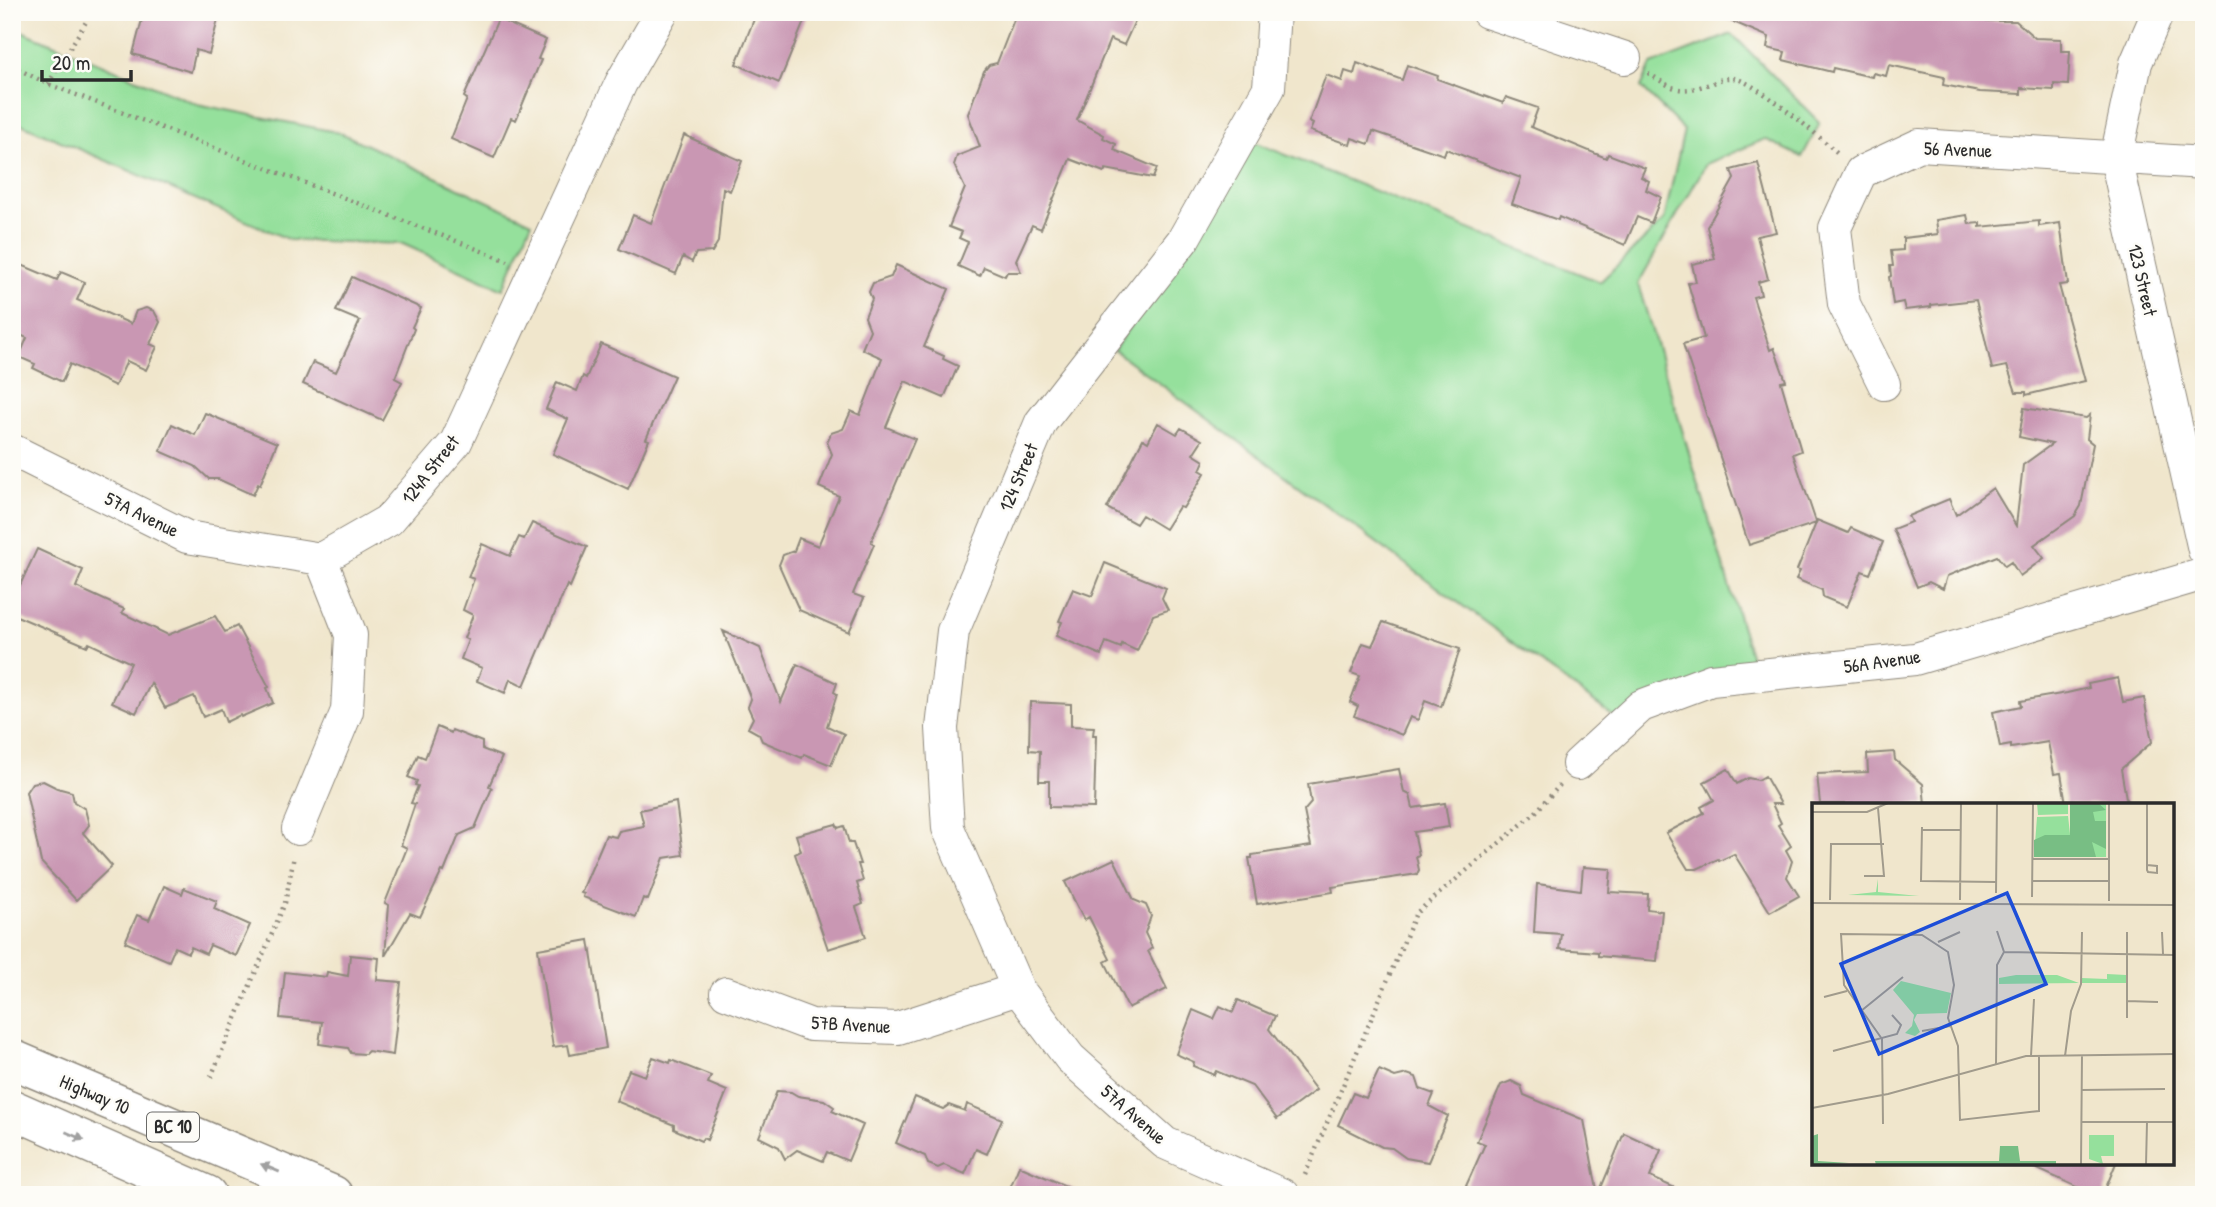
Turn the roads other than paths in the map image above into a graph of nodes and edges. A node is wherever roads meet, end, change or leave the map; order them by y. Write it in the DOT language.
graph roads {
  1 [pos="662,12"];
  2 [pos="1274,12"];
  3 [pos="1487,12"];
  4 [pos="2158,12"];
  5 [pos="1625,58"];
  6 [pos="2116,158"];
  7 [pos="2204,163"];
  8 [pos="1884,384"];
  9 [pos="12,450"];
  10 [pos="2204,550"];
  11 [pos="321,559"];
  12 [pos="2204,574"];
  13 [pos="1578,764"];
  14 [pos="298,829"];
  15 [pos="1018,989"];
  16 [pos="726,993"];
  17 [pos="12,1059"];
  18 [pos="12,1109"];
  19 [pos="1292,1190"];
  20 [pos="207,1195"];
  21 [pos="333,1195"];
  1 -- 11 [label="street, 124A Street"];
  2 -- 15 [label="street, 124 Street"];
  3 -- 5 [label="street"];
  4 -- 6 [label="street, 123 Street"];
  6 -- 7 [label="street, 56 Avenue"];
  6 -- 8 [label="street, 56 Avenue"];
  6 -- 10 [label="street, 123 Street"];
  9 -- 11 [label="street, 57A Avenue"];
  11 -- 14 [label="street"];
  12 -- 13 [label="street, 56A Avenue"];
  15 -- 16 [label="street, 57B Avenue"];
  15 -- 19 [label="street, 57A Avenue"];
  21 -- 17 [label="highway, Highway 10 / BC 10, one-way"];
  18 -- 20 [label="highway, BC 10, one-way"];
}
